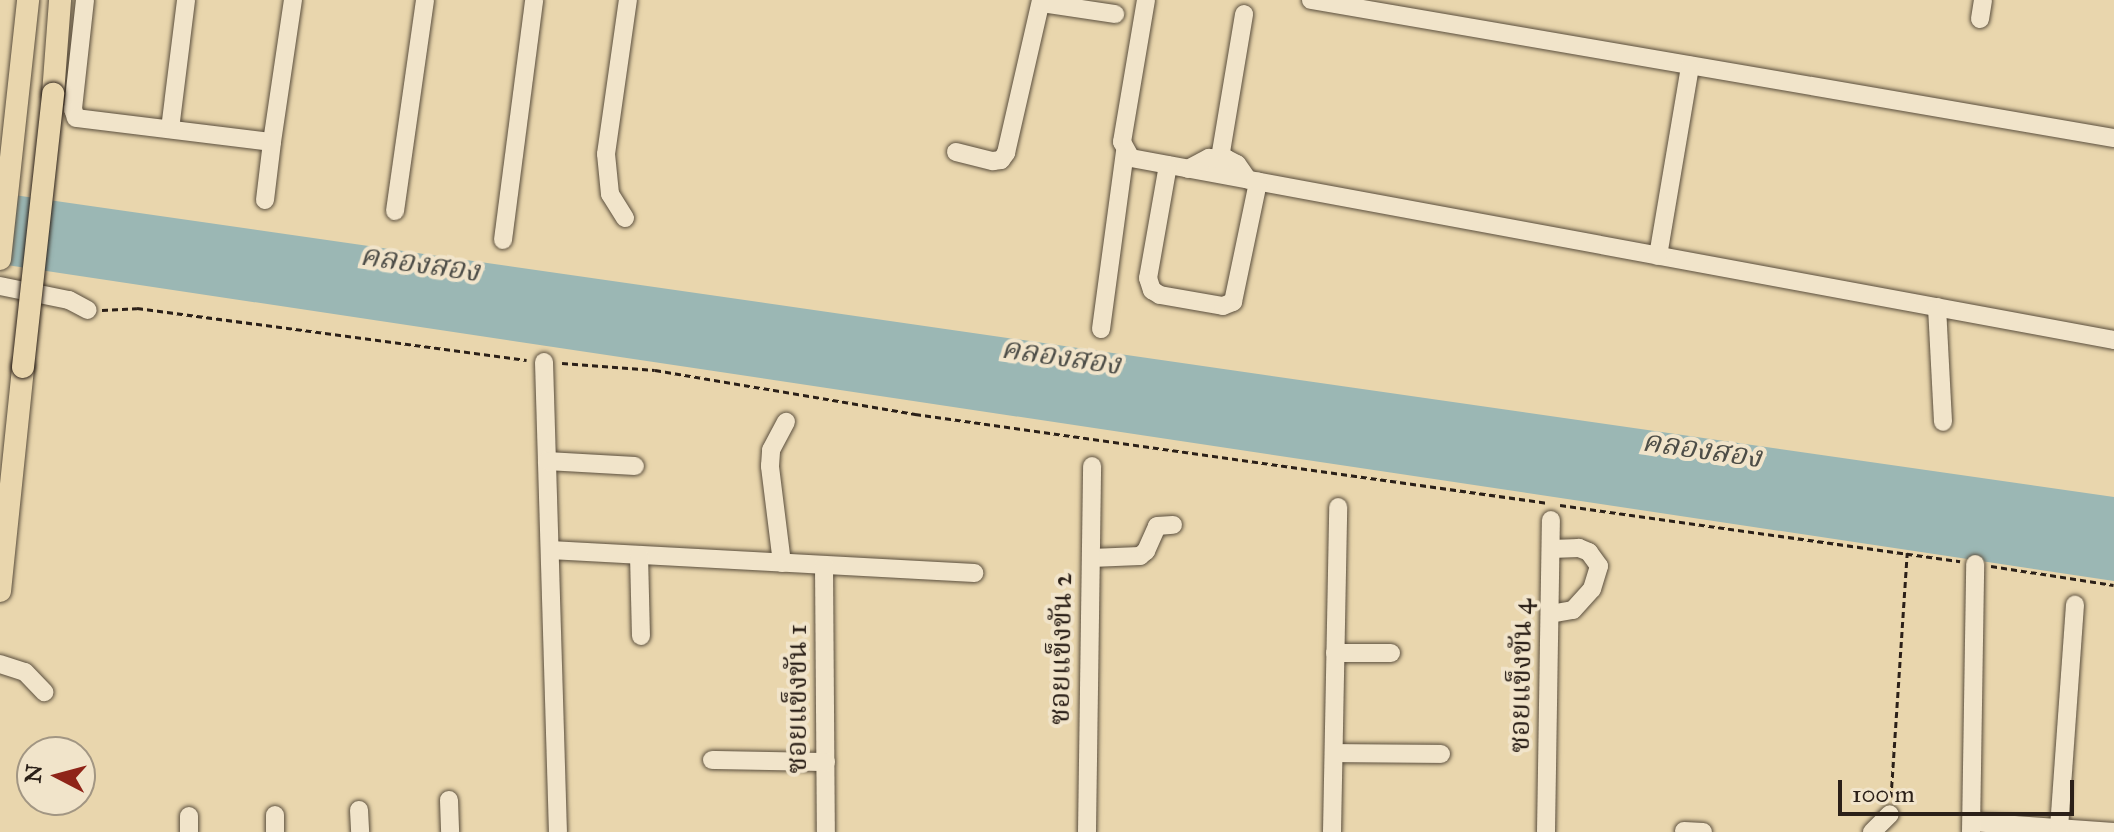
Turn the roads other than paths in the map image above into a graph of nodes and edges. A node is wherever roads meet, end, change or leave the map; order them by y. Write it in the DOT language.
graph roads {
  1 [pos="28,0"];
  2 [pos="60,0"];
  3 [pos="85,0"];
  4 [pos="186,0"];
  5 [pos="293,0"];
  6 [pos="425,0"];
  7 [pos="534,0"];
  8 [pos="628,0"];
  9 [pos="1146,0"];
  10 [pos="1311,0"];
  11 [pos="1983,0"];
  12 [pos="1041,1"];
  13 [pos="1115,14"];
  14 [pos="1244,14"];
  15 [pos="1980,19"];
  16 [pos="1690,66"];
  17 [pos="170,129"];
  18 [pos="2114,138"];
  19 [pos="272,142"];
  20 [pos="1125,151"];
  21 [pos="956,152"];
  22 [pos="1220,158"];
  23 [pos="1168,165"];
  24 [pos="1188,169"];
  25 [pos="1253,181"];
  26 [pos="265,200"];
  27 [pos="395,211"];
  28 [pos="625,218"];
  29 [pos="503,240"];
  30 [pos="1658,256"];
  31 [pos="0,259"];
  32 [pos="0,286"];
  33 [pos="1937,307"];
  34 [pos="88,310"];
  35 [pos="1101,329"];
  36 [pos="2114,340"];
  37 [pos="544,362"];
  38 [pos="786,422"];
  39 [pos="1943,422"];
  40 [pos="547,461"];
  41 [pos="635,466"];
  42 [pos="1092,466"];
  43 [pos="1338,507"];
  44 [pos="1551,520"];
  45 [pos="1173,525"];
  46 [pos="1551,549"];
  47 [pos="550,550"];
  48 [pos="639,555"];
  49 [pos="1091,558"];
  50 [pos="782,563"];
  51 [pos="1975,564"];
  52 [pos="824,565"];
  53 [pos="974,573"];
  54 [pos="0,591"];
  55 [pos="2075,605"];
  56 [pos="1550,614"];
  57 [pos="641,636"];
  58 [pos="1335,653"];
  59 [pos="1391,653"];
  60 [pos="0,664"];
  61 [pos="44,692"];
  62 [pos="1334,753"];
  63 [pos="1441,754"];
  64 [pos="712,760"];
  65 [pos="826,762"];
  66 [pos="449,800"];
  67 [pos="359,810"];
  68 [pos="1890,814"];
  69 [pos="1972,827"];
  70 [pos="2059,828"];
  71 [pos="1684,831"];
  72 [pos="360,832"];
  73 [pos="450,832"];
  74 [pos="558,832"];
  75 [pos="826,832"];
  76 [pos="1087,832"];
  77 [pos="1332,832"];
  78 [pos="1546,832"];
  79 [pos="1703,832"];
  80 [pos="1872,832"];
  81 [pos="2114,832"];
  1 -- 31 [label="main road"];
  2 -- 54 [label="main road, bridge"];
  3 -- 17 [label="street"];
  4 -- 17 [label="street"];
  5 -- 19 [label="street"];
  6 -- 27 [label="street"];
  7 -- 29 [label="street"];
  8 -- 28 [label="street"];
  9 -- 20 [label="street"];
  10 -- 16 [label="street"];
  11 -- 15 [label="street"];
  12 -- 13 [label="street"];
  12 -- 21 [label="street"];
  14 -- 22 [label="street"];
  16 -- 18 [label="street"];
  16 -- 30 [label="street"];
  17 -- 19 [label="street"];
  19 -- 26 [label="street"];
  20 -- 23 [label="street"];
  20 -- 35 [label="street"];
  22 -- 24 [label="street"];
  22 -- 25 [label="street"];
  23 -- 24 [label="street"];
  23 -- 25 [label="street"];
  24 -- 25 [label="street"];
  25 -- 30 [label="street"];
  30 -- 33 [label="street"];
  32 -- 34 [label="street"];
  33 -- 36 [label="street"];
  33 -- 39 [label="street"];
  37 -- 40 [label="street"];
  38 -- 50 [label="street"];
  40 -- 41 [label="street"];
  40 -- 47 [label="street"];
  42 -- 49 [label="street, ซอยแข็งขัน 2"];
  43 -- 58 [label="street"];
  44 -- 46 [label="street, ซอยแข็งขัน 4"];
  45 -- 49 [label="street"];
  46 -- 56 [label="street, ซอยแข็งขัน 4"];
  46 -- 56 [label="street"];
  47 -- 48 [label="street"];
  47 -- 74 [label="street"];
  48 -- 50 [label="street"];
  48 -- 57 [label="street"];
  49 -- 76 [label="street, ซอยแข็งขัน 2"];
  50 -- 52 [label="street"];
  51 -- 69 [label="street"];
  52 -- 53 [label="street"];
  52 -- 65 [label="street, ซอยแข็งขัน 1"];
  55 -- 70 [label="street"];
  56 -- 78 [label="street, ซอยแข็งขัน 4"];
  58 -- 59 [label="street"];
  58 -- 62 [label="street"];
  60 -- 61 [label="street"];
  62 -- 63 [label="street"];
  62 -- 77 [label="street"];
  64 -- 65 [label="street"];
  65 -- 75 [label="street, ซอยแข็งขัน 1"];
  66 -- 73 [label="street"];
  67 -- 72 [label="street"];
  68 -- 80 [label="street"];
  69 -- 70 [label="street"];
  70 -- 81 [label="street"];
  71 -- 79 [label="street"];
}
